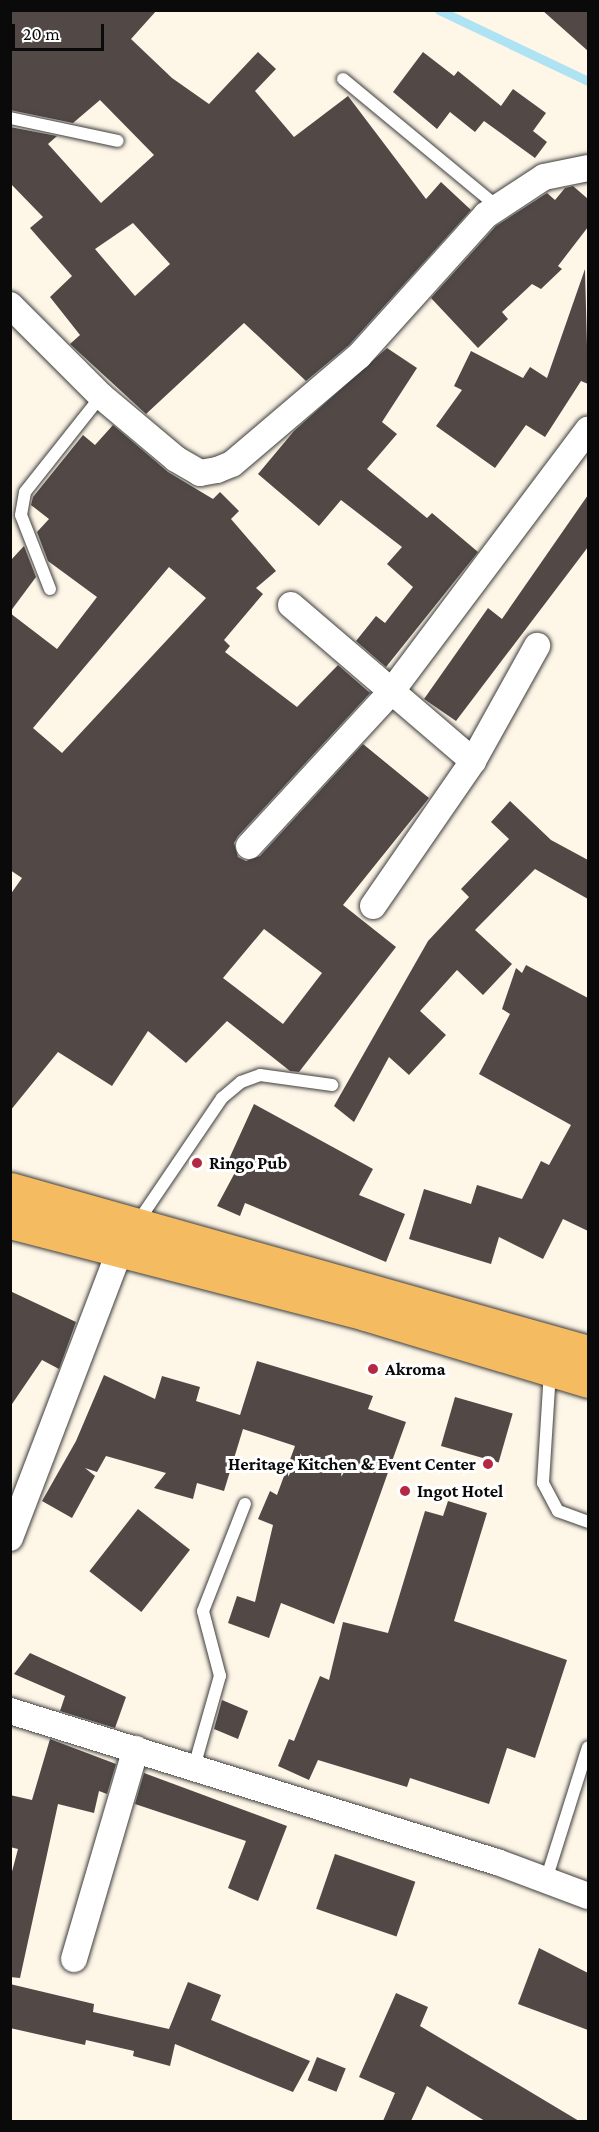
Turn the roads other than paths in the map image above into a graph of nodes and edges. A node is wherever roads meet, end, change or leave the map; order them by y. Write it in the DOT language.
graph roads {
  1 [pos="343,79"];
  2 [pos="10,118"];
  3 [pos="118,141"];
  4 [pos="588,168"];
  5 [pos="498,207"];
  6 [pos="10,305"];
  7 [pos="101,396"];
  8 [pos="588,430"];
  9 [pos="50,589"];
  10 [pos="291,605"];
  11 [pos="537,646"];
  12 [pos="391,692"];
  13 [pos="473,761"];
  14 [pos="249,846"];
  15 [pos="373,906"];
  16 [pos="332,1086"];
  17 [pos="10,1189"];
  18 [pos="10,1222"];
  19 [pos="127,1239"];
  20 [pos="588,1352"];
  21 [pos="550,1369"];
  22 [pos="588,1381"];
  23 [pos="245,1504"];
  24 [pos="588,1522"];
  25 [pos="10,1538"];
  26 [pos="10,1711"];
  27 [pos="588,1747"];
  28 [pos="136,1749"];
  29 [pos="194,1767"];
  30 [pos="546,1880"];
  31 [pos="588,1896"];
  32 [pos="74,1959"];
  1 -- 5 [label="lane"];
  2 -- 3 [label="lane"];
  4 -- 5 [label="street"];
  5 -- 7 [label="street"];
  6 -- 7 [label="street"];
  7 -- 9 [label="lane"];
  8 -- 12 [label="street"];
  10 -- 12 [label="street"];
  11 -- 13 [label="street"];
  12 -- 13 [label="street"];
  12 -- 14 [label="street"];
  13 -- 15 [label="street"];
  16 -- 19 [label="lane"];
  17 -- 19 [label="main road"];
  18 -- 19 [label="main road"];
  19 -- 20 [label="main road"];
  19 -- 21 [label="main road"];
  19 -- 25 [label="street"];
  21 -- 22 [label="main road"];
  21 -- 24 [label="lane"];
  23 -- 29 [label="lane"];
  26 -- 28 [label="street"];
  27 -- 30 [label="lane"];
  28 -- 29 [label="street"];
  28 -- 32 [label="street"];
  29 -- 30 [label="street"];
  30 -- 31 [label="street"];
}
